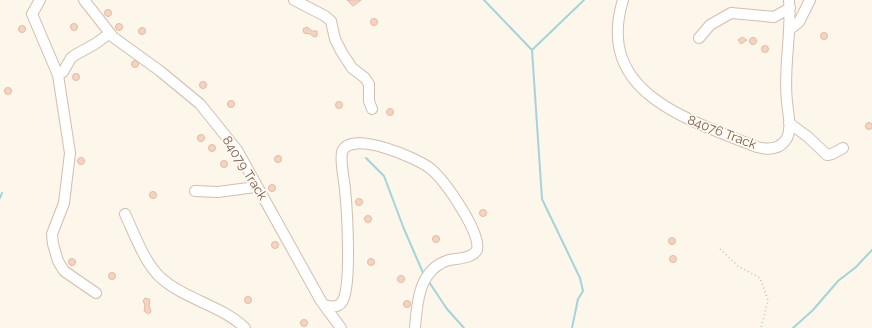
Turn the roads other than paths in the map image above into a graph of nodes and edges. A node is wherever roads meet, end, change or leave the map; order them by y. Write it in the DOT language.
graph roads {
  1 [pos="40,0"];
  2 [pos="84,0"];
  3 [pos="294,0"];
  4 [pos="623,0"];
  5 [pos="810,0"];
  6 [pos="790,4"];
  7 [pos="789,30"];
  8 [pos="110,33"];
  9 [pos="699,38"];
  10 [pos="58,75"];
  11 [pos="372,109"];
  12 [pos="789,123"];
  13 [pos="843,148"];
  14 [pos="256,187"];
  15 [pos="194,191"];
  16 [pos="125,214"];
  17 [pos="96,293"];
  18 [pos="325,305"];
  19 [pos="245,328"];
  20 [pos="341,328"];
  21 [pos="415,328"];
  1 -- 10 [label="street"];
  2 -- 8 [label="street, 84079 Track"];
  3 -- 11 [label="street"];
  4 -- 12 [label="street, 84076 Track"];
  5 -- 7 [label="street"];
  6 -- 7 [label="street, 84076 Track"];
  6 -- 9 [label="street"];
  7 -- 12 [label="street, 84076 Track"];
  8 -- 10 [label="street"];
  8 -- 14 [label="street, 84079 Track"];
  10 -- 17 [label="street"];
  12 -- 13 [label="street"];
  14 -- 15 [label="street"];
  14 -- 18 [label="street, 84079 Track"];
  16 -- 19 [label="street"];
  18 -- 20 [label="street, 84079 Track"];
  18 -- 21 [label="street"];
}
